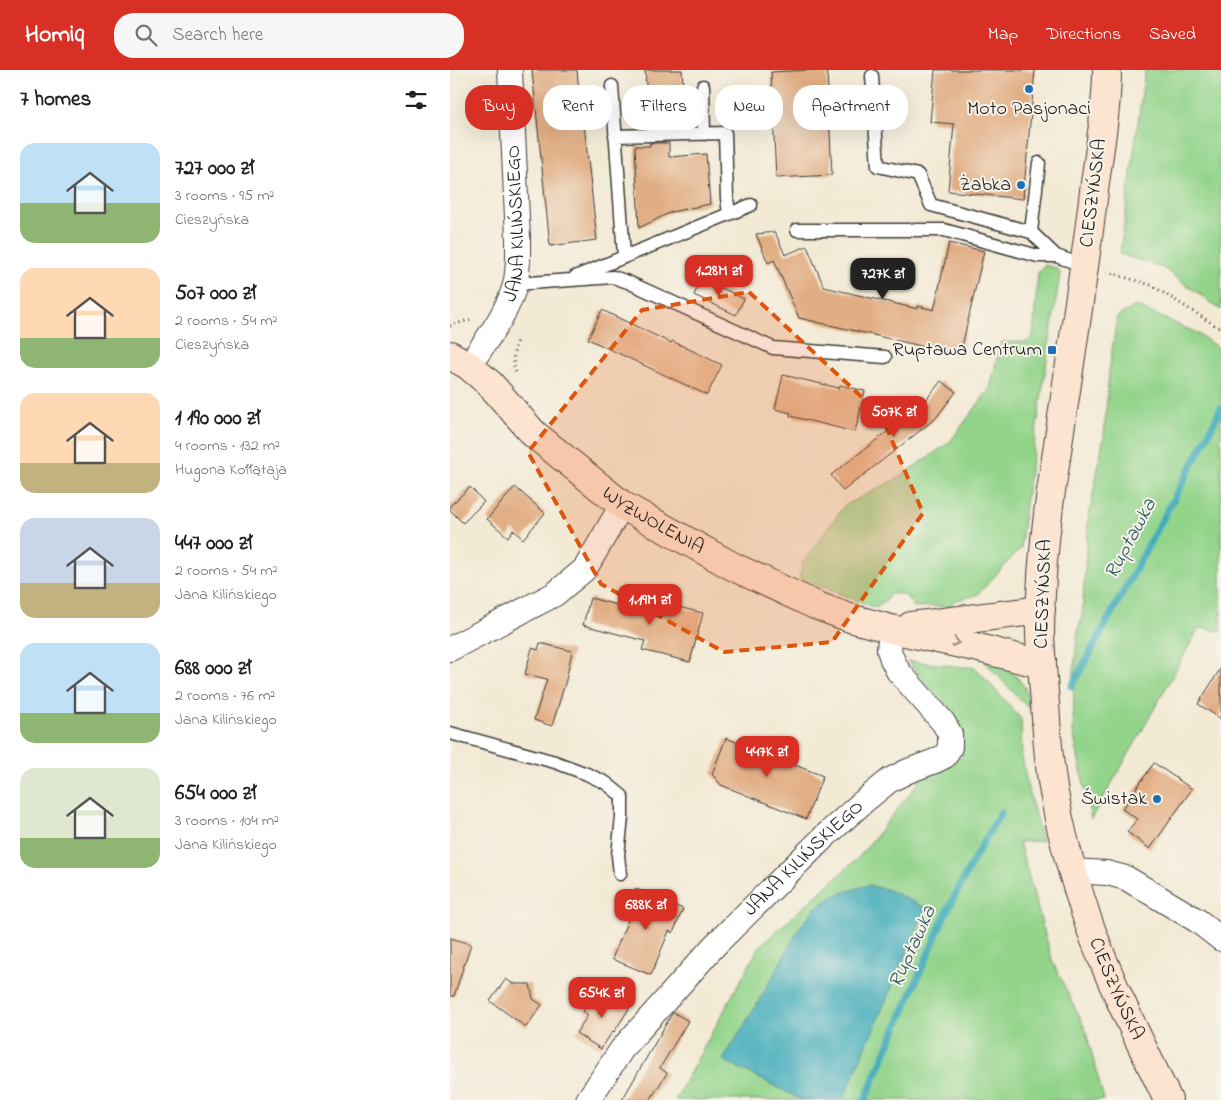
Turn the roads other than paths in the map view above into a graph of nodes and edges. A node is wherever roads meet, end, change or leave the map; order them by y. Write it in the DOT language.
graph roads {
  1 [pos="510,70"];
  2 [pos="1107,70"];
  3 [pos="872,76"];
  4 [pos="612,86"];
  5 [pos="704,130"];
  6 [pos="704,134"];
  7 [pos="615,136"];
  8 [pos="1040,163"];
  9 [pos="751,205"];
  10 [pos="729,214"];
  11 [pos="797,230"];
  12 [pos="1031,232"];
  13 [pos="624,256"];
  14 [pos="1056,256"];
  15 [pos="1085,266"];
  16 [pos="564,281"];
  17 [pos="515,284"];
  18 [pos="885,357"];
  19 [pos="459,360"];
  20 [pos="622,505"];
  21 [pos="1041,610"];
  22 [pos="891,629"];
  23 [pos="450,648"];
  24 [pos="1042,662"];
  25 [pos="450,733"];
  26 [pos="1072,871"];
  27 [pos="620,874"];
  28 [pos="1221,939"];
  29 [pos="588,1100"];
  30 [pos="1168,1100"];
  1 -- 17 [label="street, JANA KILIŃSKIEGO"];
  2 -- 15 [label="main road, CIESZYŃSKA"];
  3 -- 12 [label="lane"];
  4 -- 7 [label="lane"];
  5 -- 6 [label="lane"];
  6 -- 7 [label="lane"];
  6 -- 10 [label="lane"];
  7 -- 13 [label="lane"];
  8 -- 12 [label="lane"];
  9 -- 10 [label="lane"];
  10 -- 13 [label="lane"];
  11 -- 14 [label="lane"];
  12 -- 14 [label="lane"];
  13 -- 16 [label="lane"];
  14 -- 15 [label="lane"];
  15 -- 21 [label="main road, CIESZYŃSKA"];
  16 -- 17 [label="lane"];
  16 -- 18 [label="lane"];
  17 -- 19 [label="street, JANA KILIŃSKIEGO"];
  19 -- 20 [label="main road, WYZWOLENIA"];
  20 -- 22 [label="main road, WYZWOLENIA"];
  20 -- 23 [label="street"];
  21 -- 22 [label="main road, WYZWOLENIA"];
  21 -- 24 [label="main road, CIESZYŃSKA"];
  22 -- 24 [label="main road, WYZWOLENIA, one-way"];
  22 -- 29 [label="street, JANA KILIŃSKIEGO"];
  24 -- 26 [label="main road, CIESZYŃSKA"];
  25 -- 27 [label="lane"];
  26 -- 28 [label="street"];
  26 -- 30 [label="main road, CIESZYŃSKA"];
}
